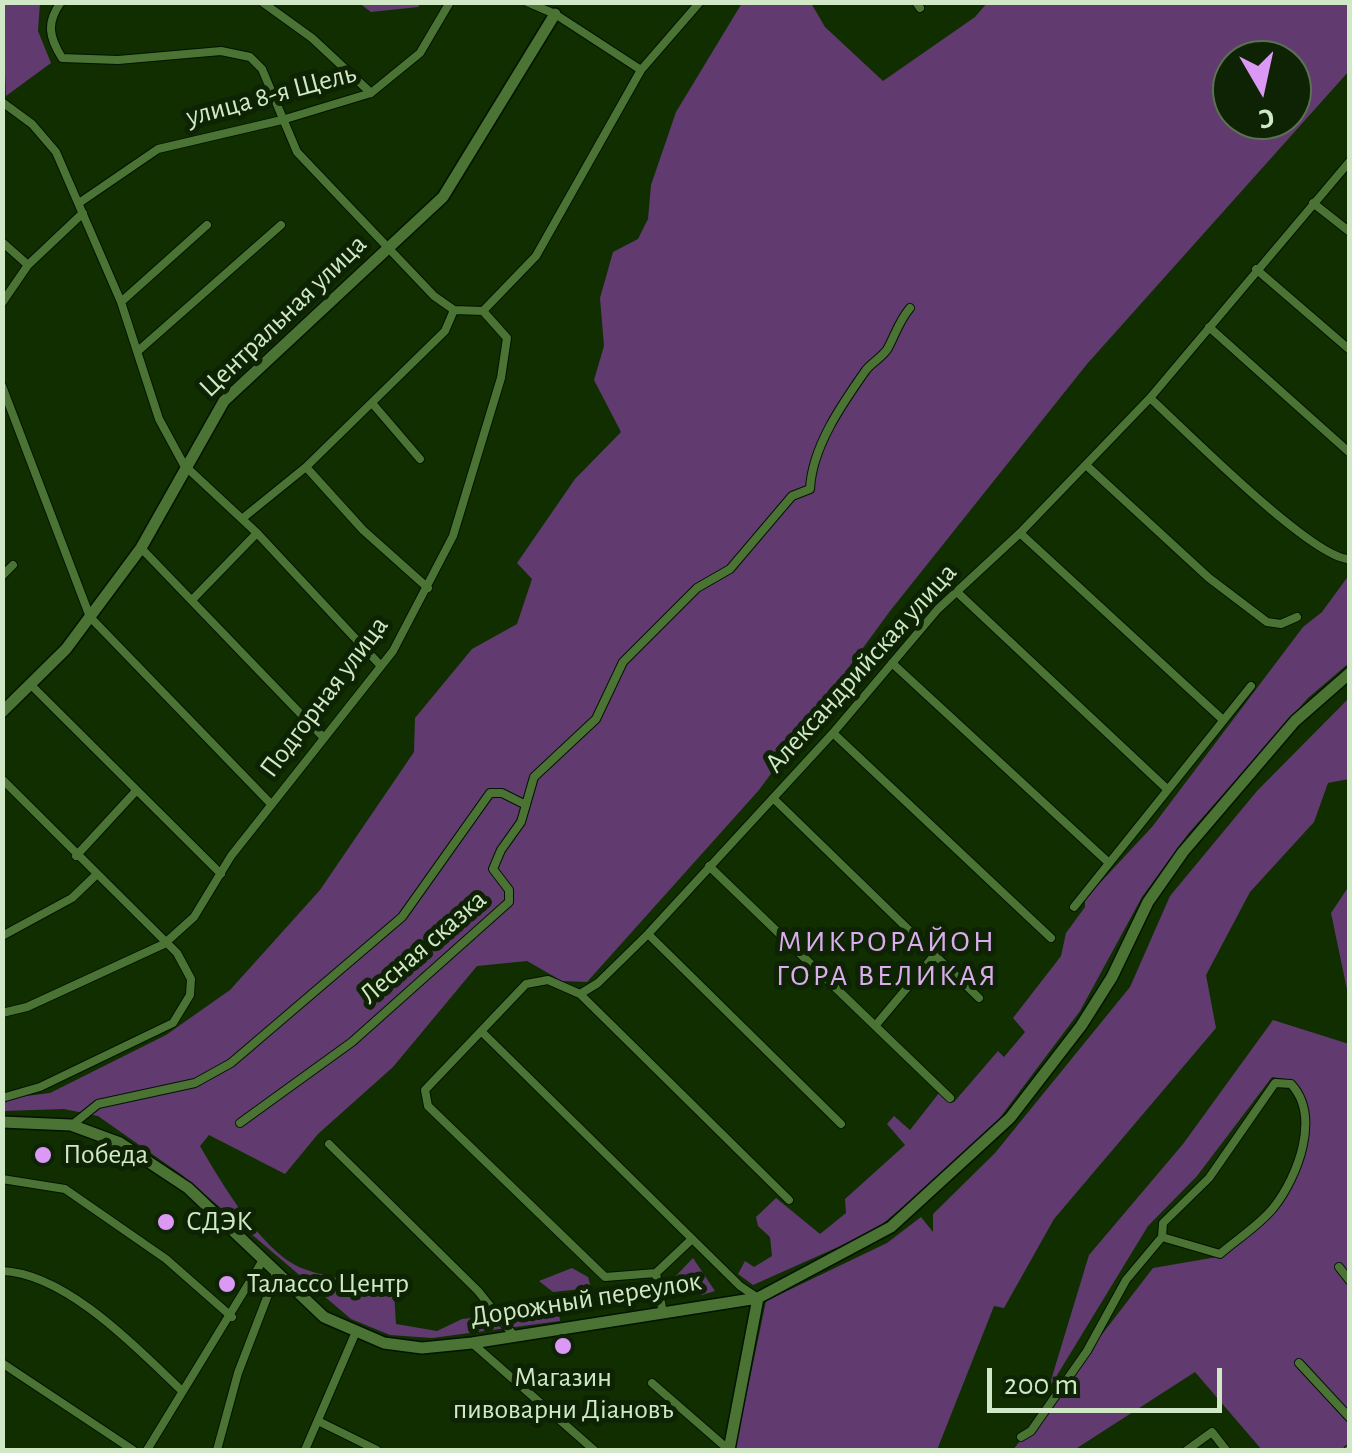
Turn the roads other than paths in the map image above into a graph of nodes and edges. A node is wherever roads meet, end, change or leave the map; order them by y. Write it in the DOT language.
graph roads {
  1 [pos="61,2"];
  2 [pos="262,2"];
  3 [pos="450,2"];
  4 [pos="527,2"];
  5 [pos="700,2"];
  6 [pos="558,8"];
  7 [pos="641,70"];
  8 [pos="370,93"];
  9 [pos="2,102"];
  10 [pos="282,120"];
  11 [pos="1350,162"];
  12 [pos="79,203"];
  13 [pos="1314,203"];
  14 [pos="83,213"];
  15 [pos="207,225"];
  16 [pos="281,225"];
  17 [pos="1350,232"];
  18 [pos="3,242"];
  19 [pos="388,250"];
  20 [pos="28,265"];
  21 [pos="1256,269"];
  22 [pos="121,302"];
  23 [pos="2,303"];
  24 [pos="910,308"];
  25 [pos="454,310"];
  26 [pos="483,311"];
  27 [pos="1209,327"];
  28 [pos="138,350"];
  29 [pos="1350,350"];
  30 [pos="2,386"];
  31 [pos="1150,398"];
  32 [pos="372,403"];
  33 [pos="1350,453"];
  34 [pos="420,458"];
  35 [pos="184,465"];
  36 [pos="1086,465"];
  37 [pos="306,467"];
  38 [pos="243,518"];
  39 [pos="257,533"];
  40 [pos="1020,534"];
  41 [pos="141,548"];
  42 [pos="1347,560"];
  43 [pos="13,565"];
  44 [pos="2,576"];
  45 [pos="428,588"];
  46 [pos="957,592"];
  47 [pos="193,599"];
  48 [pos="90,617"];
  49 [pos="1297,617"];
  50 [pos="892,663"];
  51 [pos="381,666"];
  52 [pos="1350,673"];
  53 [pos="31,685"];
  54 [pos="1251,686"];
  55 [pos="2,712"];
  56 [pos="1222,719"];
  57 [pos="833,733"];
  58 [pos="322,736"];
  59 [pos="2,779"];
  60 [pos="1166,790"];
  61 [pos="136,792"];
  62 [pos="773,798"];
  63 [pos="271,804"];
  64 [pos="526,805"];
  65 [pos="76,856"];
  66 [pos="1109,862"];
  67 [pos="709,866"];
  68 [pos="221,874"];
  69 [pos="96,875"];
  70 [pos="1074,907"];
  71 [pos="648,934"];
  72 [pos="2,936"];
  73 [pos="1051,938"];
  74 [pos="164,944"];
  75 [pos="933,958"];
  76 [pos="580,994"];
  77 [pos="979,998"];
  78 [pos="2,1013"];
  79 [pos="875,1026"];
  80 [pos="481,1031"];
  81 [pos="2,1098"];
  82 [pos="950,1098"];
  83 [pos="2,1122"];
  84 [pos="240,1122"];
  85 [pos="841,1124"];
  86 [pos="71,1125"];
  87 [pos="330,1144"];
  88 [pos="2,1179"];
  89 [pos="789,1200"];
  90 [pos="1162,1237"];
  91 [pos="692,1239"];
  92 [pos="263,1260"];
  93 [pos="1339,1267"];
  94 [pos="2,1270"];
  95 [pos="656,1273"];
  96 [pos="276,1274"];
  97 [pos="1350,1281"];
  98 [pos="758,1298"];
  99 [pos="663,1314"];
  100 [pos="232,1317"];
  101 [pos="355,1334"];
  102 [pos="516,1337"];
  103 [pos="472,1343"];
  104 [pos="2,1363"];
  105 [pos="1299,1363"];
  106 [pos="652,1383"];
  107 [pos="182,1392"];
  108 [pos="1350,1418"];
  109 [pos="318,1421"];
  110 [pos="1022,1437"];
  111 [pos="133,1450"];
  112 [pos="147,1450"];
  113 [pos="218,1450"];
  114 [pos="304,1450"];
  115 [pos="377,1450"];
  116 [pos="594,1450"];
  117 [pos="729,1450"];
  118 [pos="1187,1450"];
  119 [pos="1226,1450"];
  1 -- 10 [label="street"];
  2 -- 8 [label="street"];
  3 -- 8 [label="street, улица 8-я Щель"];
  4 -- 6 [label="street"];
  5 -- 7 [label="street"];
  6 -- 7 [label="street"];
  6 -- 19 [label="main road, Центральная улица"];
  7 -- 26 [label="street"];
  8 -- 10 [label="street, улица 8-я Щель"];
  9 -- 12 [label="street"];
  10 -- 12 [label="street, улица 8-я Щель"];
  10 -- 19 [label="street"];
  11 -- 13 [label="street, Александрийская улица"];
  12 -- 14 [label="street"];
  13 -- 17 [label="street"];
  13 -- 21 [label="street, Александрийская улица"];
  14 -- 20 [label="street"];
  14 -- 22 [label="street"];
  15 -- 22 [label="street"];
  16 -- 28 [label="street"];
  18 -- 20 [label="street"];
  19 -- 25 [label="street"];
  19 -- 35 [label="main road, Центральная улица"];
  20 -- 23 [label="street"];
  21 -- 27 [label="street, Александрийская улица"];
  21 -- 29 [label="street"];
  22 -- 28 [label="street"];
  24 -- 64 [label="street, Лесная сказка"];
  25 -- 26 [label="street"];
  25 -- 32 [label="street"];
  26 -- 45 [label="street, Подгорная улица"];
  27 -- 31 [label="street, Александрийская улица"];
  27 -- 33 [label="street"];
  28 -- 35 [label="street"];
  30 -- 48 [label="street"];
  31 -- 36 [label="street, Александрийская улица"];
  31 -- 42 [label="street"];
  32 -- 34 [label="street"];
  32 -- 37 [label="street"];
  35 -- 38 [label="street"];
  35 -- 41 [label="main road, Центральная улица"];
  36 -- 40 [label="street, Александрийская улица"];
  36 -- 49 [label="street"];
  37 -- 38 [label="street"];
  37 -- 45 [label="street"];
  38 -- 39 [label="street"];
  39 -- 47 [label="street"];
  39 -- 51 [label="street"];
  40 -- 46 [label="street, Александрийская улица"];
  40 -- 56 [label="street"];
  41 -- 47 [label="street"];
  41 -- 48 [label="main road, Центральная улица"];
  43 -- 44 [label="street"];
  45 -- 51 [label="street, Подгорная улица"];
  46 -- 50 [label="street, Александрийская улица"];
  46 -- 60 [label="street"];
  47 -- 58 [label="street"];
  48 -- 53 [label="main road, Центральная улица"];
  48 -- 63 [label="street"];
  50 -- 57 [label="street, Александрийская улица"];
  50 -- 66 [label="street"];
  51 -- 58 [label="street, Подгорная улица"];
  52 -- 98 [label="main road, Дорожный переулок"];
  53 -- 55 [label="main road, Центральная улица"];
  53 -- 61 [label="street"];
  54 -- 56 [label="street"];
  56 -- 60 [label="street"];
  57 -- 62 [label="street, Александрийская улица"];
  57 -- 73 [label="street"];
  58 -- 63 [label="street, Подгорная улица"];
  59 -- 65 [label="street"];
  60 -- 66 [label="street"];
  61 -- 65 [label="street"];
  61 -- 68 [label="street"];
  62 -- 67 [label="street, Александрийская улица"];
  62 -- 75 [label="street"];
  63 -- 68 [label="street, Подгорная улица"];
  64 -- 84 [label="street, Лесная сказка"];
  64 -- 86 [label="street"];
  65 -- 69 [label="street"];
  66 -- 70 [label="street"];
  67 -- 71 [label="street, Александрийская улица"];
  67 -- 79 [label="street"];
  68 -- 74 [label="street, Подгорная улица"];
  69 -- 72 [label="street"];
  69 -- 74 [label="street"];
  71 -- 76 [label="street, Александрийская улица"];
  71 -- 85 [label="street"];
  74 -- 78 [label="street, Подгорная улица"];
  74 -- 81 [label="street"];
  75 -- 77 [label="street"];
  75 -- 79 [label="street"];
  76 -- 80 [label="street"];
  76 -- 89 [label="street"];
  79 -- 82 [label="street"];
  80 -- 91 [label="street"];
  80 -- 95 [label="street"];
  83 -- 86 [label="main road"];
  86 -- 92 [label="main road"];
  87 -- 102 [label="street"];
  88 -- 100 [label="street"];
  90 -- 90 [label="street"];
  90 -- 110 [label="street"];
  91 -- 95 [label="street"];
  91 -- 98 [label="street"];
  92 -- 96 [label="main road"];
  92 -- 100 [label="street"];
  93 -- 97 [label="street"];
  94 -- 107 [label="street"];
  95 -- 99 [label="street"];
  96 -- 101 [label="main road"];
  96 -- 113 [label="street"];
  98 -- 99 [label="main road, Дорожный переулок"];
  98 -- 117 [label="main road"];
  99 -- 102 [label="main road, Дорожный переулок"];
  100 -- 107 [label="street"];
  101 -- 103 [label="main road, Дорожный переулок"];
  101 -- 109 [label="street"];
  102 -- 103 [label="main road, Дорожный переулок"];
  103 -- 116 [label="street"];
  104 -- 111 [label="street"];
  105 -- 108 [label="street"];
  106 -- 117 [label="street"];
  107 -- 112 [label="street"];
  109 -- 114 [label="street"];
  109 -- 115 [label="street"];
  118 -- 119 [label="street"];
}
